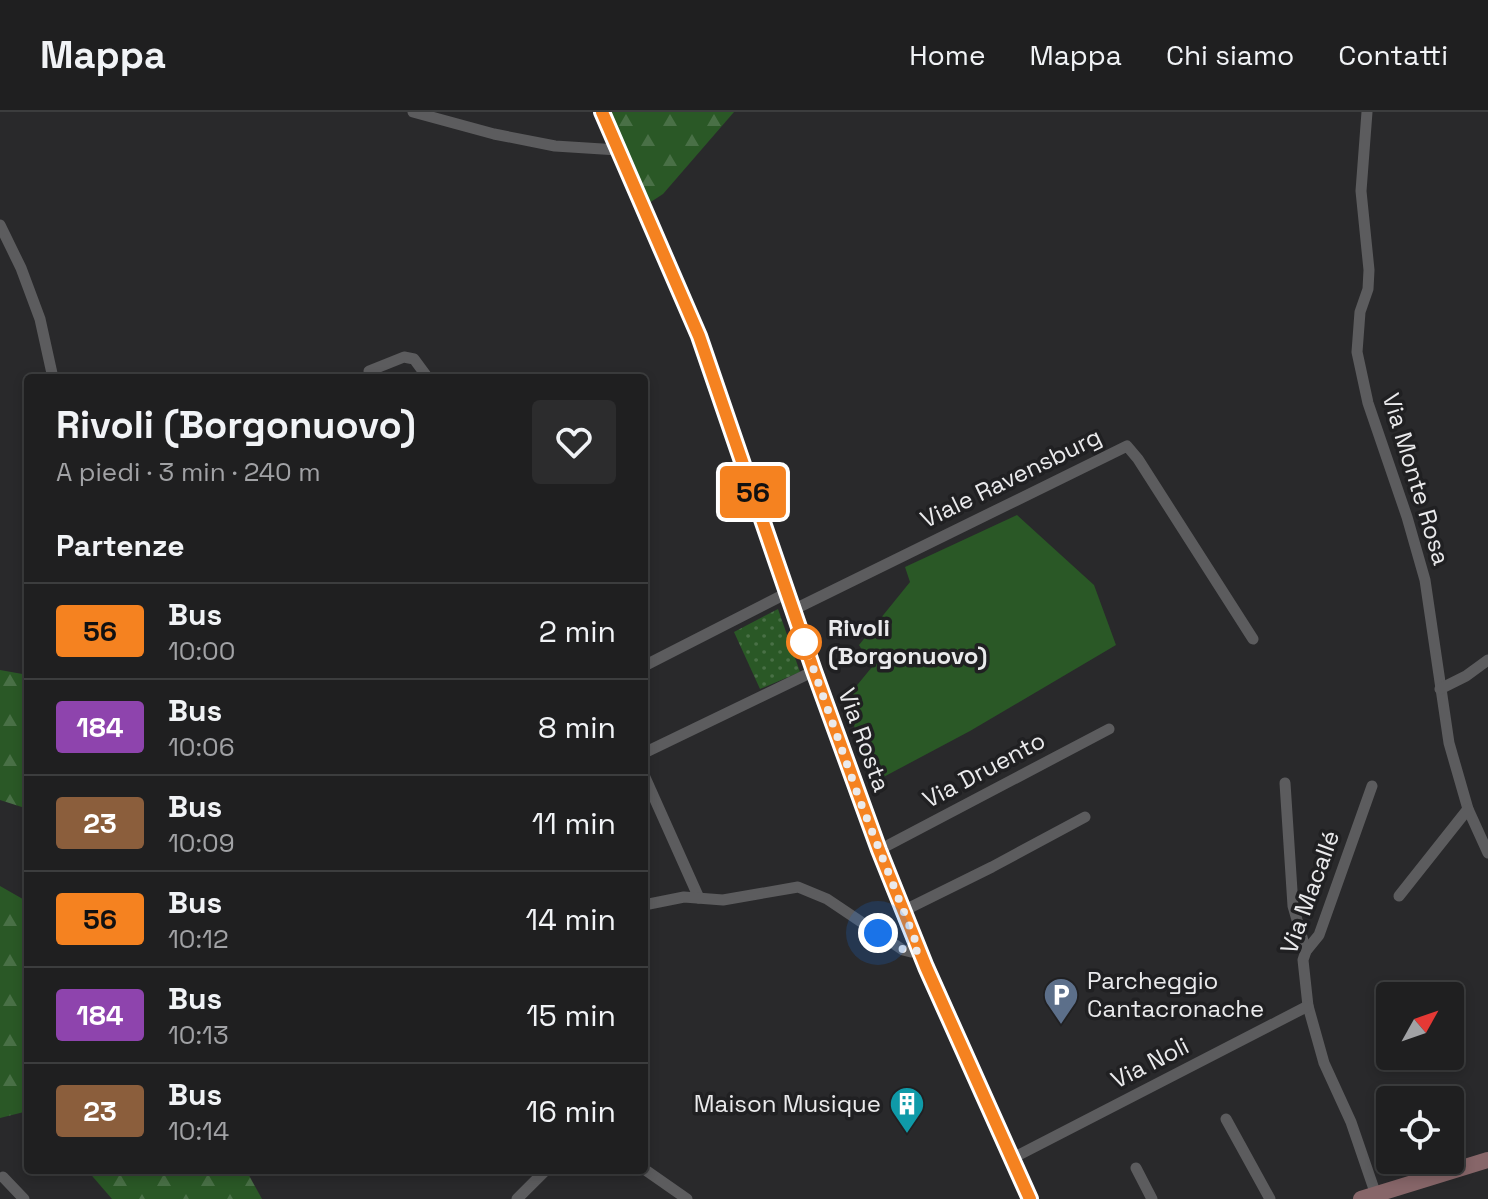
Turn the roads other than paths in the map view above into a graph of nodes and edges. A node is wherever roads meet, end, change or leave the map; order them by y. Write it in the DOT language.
graph roads {
  1 [pos="413,112"];
  2 [pos="602,112"];
  3 [pos="1367,112"];
  4 [pos="618,150"];
  5 [pos="0,225"];
  6 [pos="369,371"];
  7 [pos="52,374"];
  8 [pos="425,374"];
  9 [pos="787,593"];
  10 [pos="793,610"];
  11 [pos="1253,639"];
  12 [pos="1488,660"];
  13 [pos="648,664"];
  14 [pos="814,671"];
  15 [pos="1440,689"];
  16 [pos="1109,729"];
  17 [pos="648,751"];
  18 [pos="1285,783"];
  19 [pos="648,784"];
  20 [pos="1372,786"];
  21 [pos="1468,809"];
  22 [pos="648,810"];
  23 [pos="660,810"];
  24 [pos="1085,817"];
  25 [pos="879,850"];
  26 [pos="1488,853"];
  27 [pos="1399,896"];
  28 [pos="699,898"];
  29 [pos="648,904"];
  30 [pos="903,911"];
  31 [pos="919,950"];
  32 [pos="1306,951"];
  33 [pos="1308,1006"];
  34 [pos="1226,1119"];
  35 [pos="1011,1159"];
  36 [pos="1488,1160"];
  37 [pos="1136,1168"];
  38 [pos="648,1172"];
  39 [pos="542,1174"];
  40 [pos="3,1177"];
  41 [pos="1368,1197"];
  42 [pos="24,1199"];
  43 [pos="517,1199"];
  44 [pos="687,1199"];
  45 [pos="1030,1199"];
  46 [pos="1152,1199"];
  47 [pos="1270,1199"];
  1 -- 4 [label="street"];
  2 -- 4 [label="street, Via Rosta"];
  3 -- 15 [label="street, Via Monte Rosa"];
  4 -- 9 [label="street, Via Rosta"];
  5 -- 7 [label="street"];
  6 -- 8 [label="street"];
  9 -- 10 [label="street, Via Rosta"];
  9 -- 13 [label="street"];
  10 -- 11 [label="street, Viale Ravensburg"];
  10 -- 14 [label="street, Via Rosta"];
  12 -- 15 [label="street"];
  14 -- 17 [label="street"];
  14 -- 25 [label="street, Via Rosta"];
  15 -- 21 [label="street, Via Monte Rosa"];
  16 -- 25 [label="street, Via Druento"];
  18 -- 32 [label="street"];
  19 -- 23 [label="street"];
  20 -- 32 [label="street, Via Macallé"];
  21 -- 26 [label="street, Via Monte Rosa"];
  21 -- 27 [label="street"];
  22 -- 23 [label="street"];
  23 -- 28 [label="street"];
  24 -- 30 [label="street"];
  25 -- 30 [label="street, Via Rosta"];
  28 -- 29 [label="street"];
  28 -- 31 [label="street"];
  30 -- 31 [label="street, Via Rosta"];
  31 -- 35 [label="street, Via Rosta"];
  32 -- 33 [label="street, Via Macallé"];
  33 -- 35 [label="street, Via Noli"];
  33 -- 41 [label="street, Via Macallé"];
  34 -- 47 [label="street"];
  35 -- 45 [label="street, Via Rosta"];
  36 -- 41 [label="street"];
  37 -- 46 [label="street"];
  38 -- 44 [label="street"];
  39 -- 43 [label="street"];
  40 -- 42 [label="street"];
}
